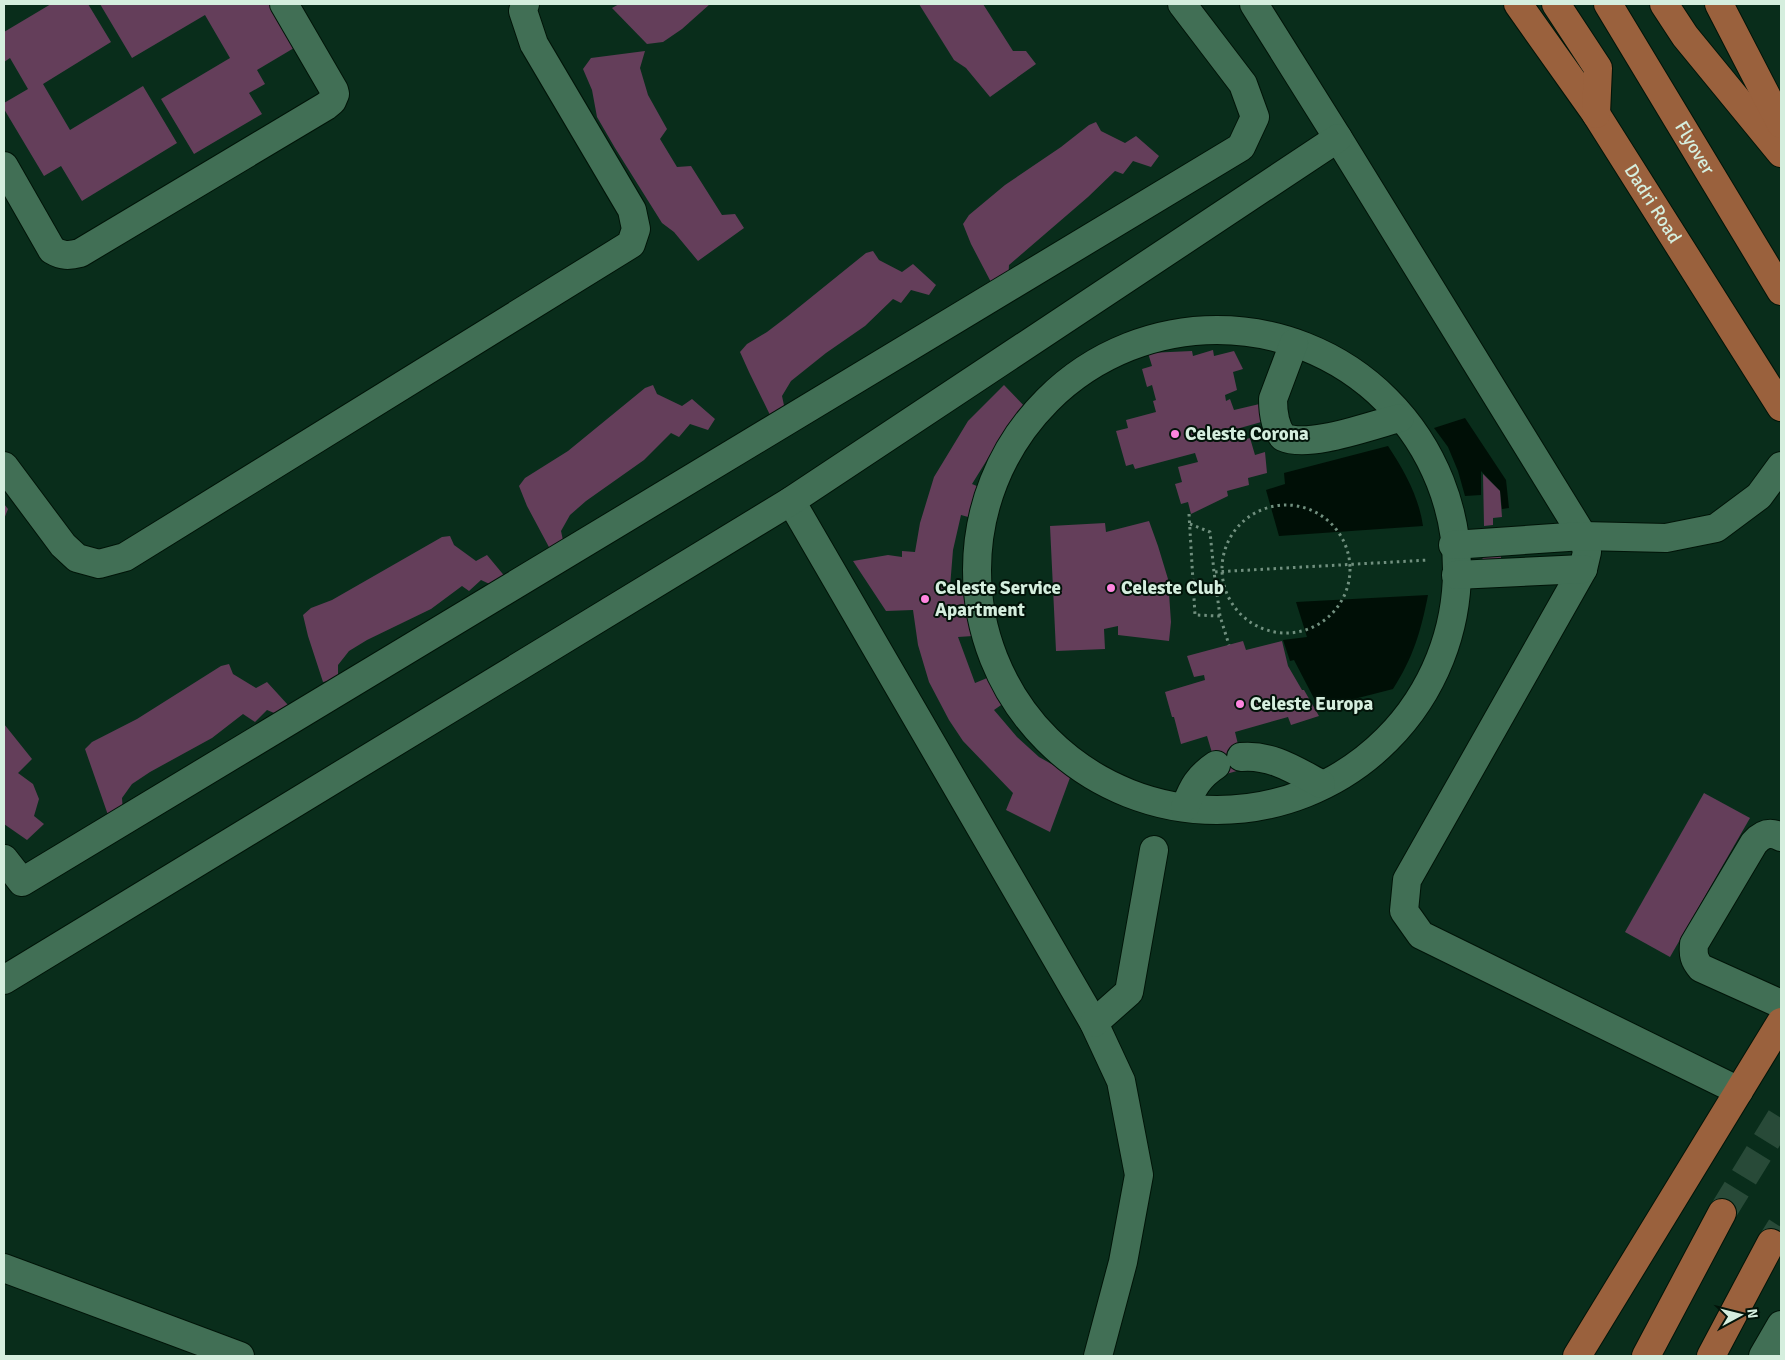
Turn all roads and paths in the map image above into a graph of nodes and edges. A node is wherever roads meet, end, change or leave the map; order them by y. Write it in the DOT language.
graph roads {
  1 [pos="284,4"];
  2 [pos="525,4"];
  3 [pos="1182,4"];
  4 [pos="1254,4"];
  5 [pos="1518,4"];
  6 [pos="1556,4"];
  7 [pos="1608,4"];
  8 [pos="1664,4"];
  9 [pos="1719,4"];
  10 [pos="1596,114"];
  11 [pos="1781,124"];
  12 [pos="1338,138"];
  13 [pos="1781,153"];
  14 [pos="4,166"];
  15 [pos="1781,291"];
  16 [pos="1294,343"];
  17 [pos="1781,407"];
  18 [pos="1400,418"];
  19 [pos="4,466"];
  20 [pos="1781,466"];
  21 [pos="791,501"];
  22 [pos="1189,514"];
  23 [pos="1190,524"];
  24 [pos="1583,536"];
  25 [pos="1454,560"];
  26 [pos="1350,564"];
  27 [pos="1583,569"];
  28 [pos="1214,572"];
  29 [pos="1221,572"];
  30 [pos="1220,616"];
  31 [pos="1229,645"];
  32 [pos="1321,784"];
  33 [pos="1185,807"];
  34 [pos="1781,837"];
  35 [pos="1154,850"];
  36 [pos="4,859"];
  37 [pos="4,980"];
  38 [pos="1781,1004"];
  39 [pos="1781,1022"];
  40 [pos="1094,1023"];
  41 [pos="1739,1091"];
  42 [pos="1722,1213"];
  43 [pos="1771,1242"];
  44 [pos="4,1268"];
  45 [pos="1781,1325"];
  46 [pos="240,1356"];
  47 [pos="1098,1356"];
  48 [pos="1577,1356"];
  49 [pos="1646,1356"];
  50 [pos="1711,1356"];
  51 [pos="1763,1356"];
  1 -- 14 [label="street"];
  2 -- 19 [label="street"];
  3 -- 36 [label="street"];
  4 -- 12 [label="street"];
  5 -- 10 [label="main road, Dadri Road"];
  6 -- 10 [label="main road"];
  7 -- 15 [label="main road, Flyover"];
  8 -- 13 [label="main road"];
  9 -- 11 [label="main road"];
  10 -- 17 [label="main road, Dadri Road"];
  12 -- 21 [label="street"];
  12 -- 24 [label="street"];
  16 -- 18 [label="street"];
  16 -- 18 [label="street"];
  16 -- 33 [label="street"];
  18 -- 25 [label="street"];
  20 -- 24 [label="street"];
  21 -- 37 [label="street"];
  21 -- 40 [label="street"];
  22 -- 23 [label="path"];
  23 -- 28 [label="path"];
  23 -- 30 [label="path"];
  24 -- 25 [label="street"];
  24 -- 27 [label="street"];
  25 -- 26 [label="path"];
  25 -- 27 [label="street"];
  25 -- 32 [label="street"];
  26 -- 29 [label="path"];
  26 -- 29 [label="path"];
  26 -- 29 [label="path"];
  27 -- 41 [label="street"];
  28 -- 29 [label="path"];
  28 -- 30 [label="path"];
  30 -- 31 [label="path"];
  32 -- 33 [label="street"];
  32 -- 33 [label="street"];
  34 -- 38 [label="street"];
  35 -- 40 [label="street"];
  39 -- 41 [label="main road"];
  40 -- 47 [label="street"];
  41 -- 48 [label="main road"];
  42 -- 49 [label="main road"];
  43 -- 50 [label="main road"];
  44 -- 46 [label="street"];
  45 -- 51 [label="street"];
}
